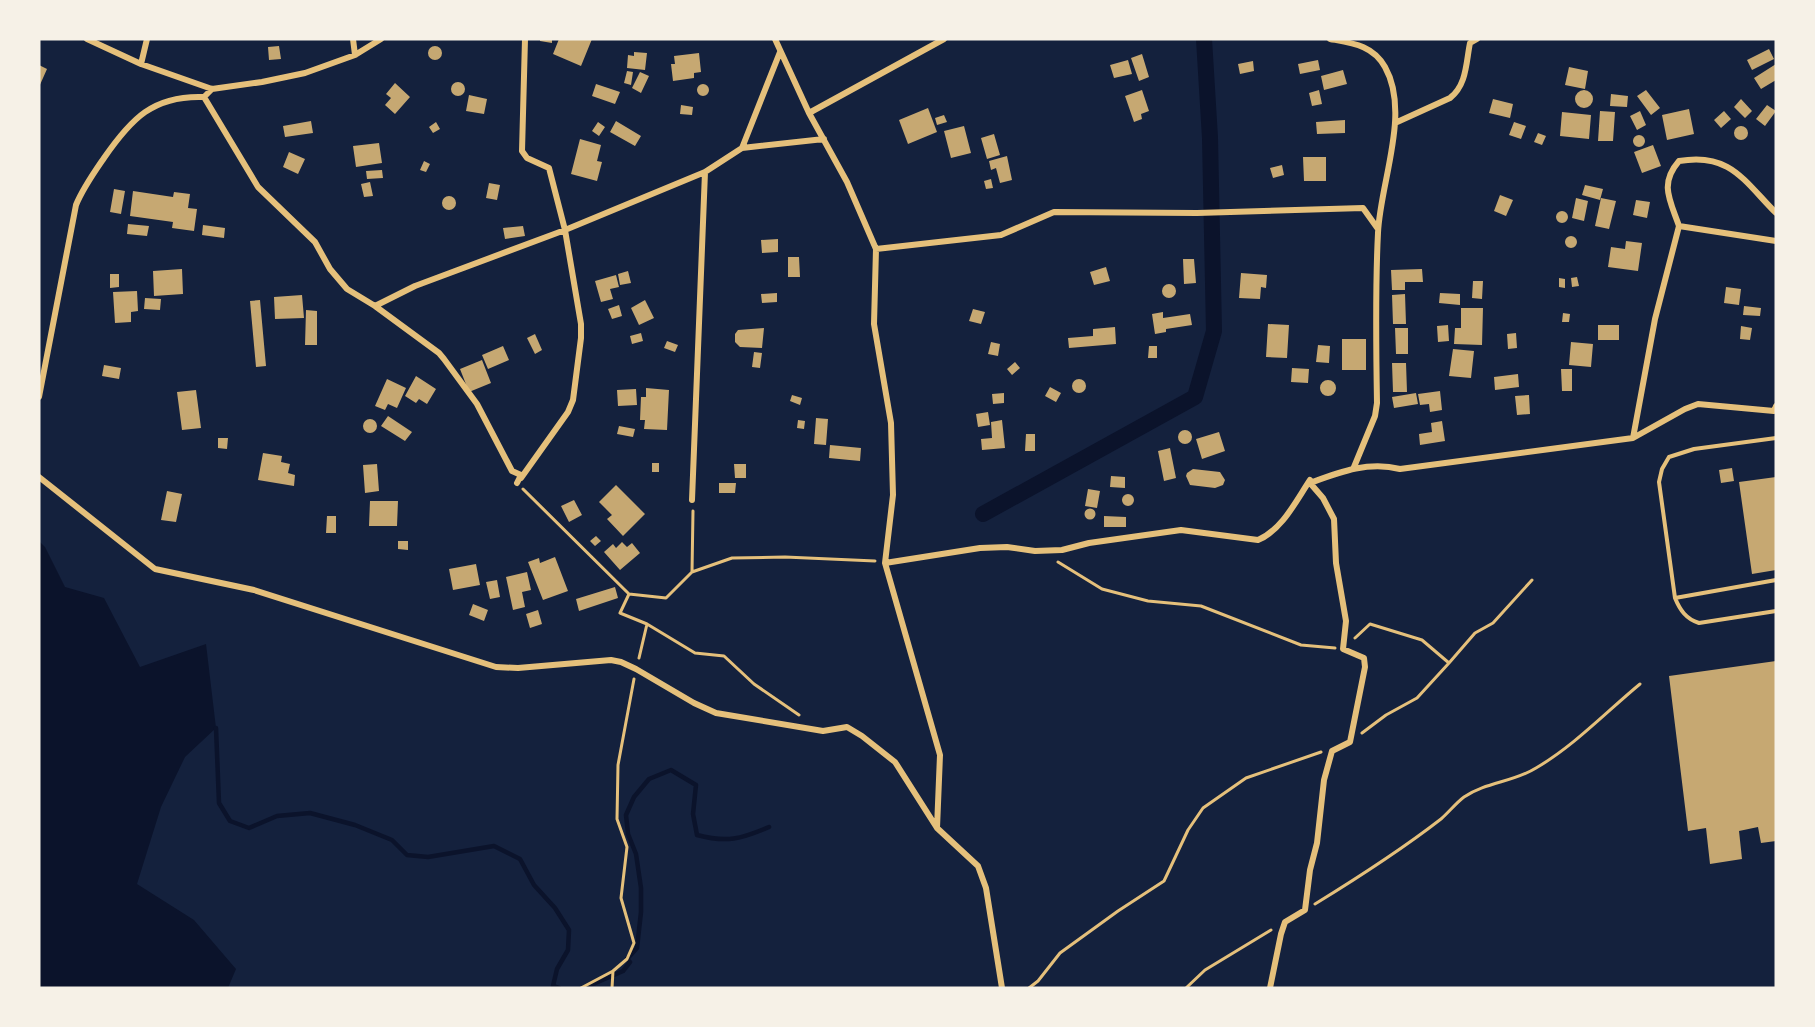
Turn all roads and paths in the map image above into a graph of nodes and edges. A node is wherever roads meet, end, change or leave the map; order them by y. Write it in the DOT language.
graph roads {
  1 [pos="87,39"];
  2 [pos="147,39"];
  3 [pos="353,39"];
  4 [pos="381,39"];
  5 [pos="525,39"];
  6 [pos="775,39"];
  7 [pos="944,39"];
  8 [pos="1330,39"];
  9 [pos="1477,39"];
  10 [pos="1469,41"];
  11 [pos="780,52"];
  12 [pos="355,55"];
  13 [pos="141,64"];
  14 [pos="212,89"];
  15 [pos="204,97"];
  16 [pos="809,113"];
  17 [pos="1395,123"];
  18 [pos="824,139"];
  19 [pos="742,148"];
  20 [pos="705,172"];
  21 [pos="1776,213"];
  22 [pos="1678,226"];
  23 [pos="1378,229"];
  24 [pos="566,230"];
  25 [pos="1776,241"];
  26 [pos="876,249"];
  27 [pos="375,306"];
  28 [pos="39,398"];
  29 [pos="1776,406"];
  30 [pos="1633,438"];
  31 [pos="1776,438"];
  32 [pos="1354,467"];
  33 [pos="39,477"];
  34 [pos="517,483"];
  35 [pos="1310,483"];
  36 [pos="692,500"];
  37 [pos="1035,551"];
  38 [pos="885,562"];
  39 [pos="692,572"];
  40 [pos="1532,580"];
  41 [pos="1776,580"];
  42 [pos="629,594"];
  43 [pos="1675,598"];
  44 [pos="1776,611"];
  45 [pos="647,624"];
  46 [pos="1343,649"];
  47 [pos="1449,663"];
  48 [pos="636,669"];
  49 [pos="1640,684"];
  50 [pos="803,718"];
  51 [pos="1350,742"];
  52 [pos="1327,750"];
  53 [pos="937,828"];
  54 [pos="1305,910"];
  55 [pos="1275,928"];
  56 [pos="614,971"];
  57 [pos="581,988"];
  58 [pos="612,988"];
  59 [pos="1002,988"];
  60 [pos="1029,988"];
  61 [pos="1186,988"];
  62 [pos="1270,988"];
  1 -- 13 [label="street"];
  2 -- 13 [label="street"];
  3 -- 12 [label="street"];
  4 -- 12 [label="street"];
  5 -- 24 [label="street"];
  6 -- 11 [label="street"];
  7 -- 16 [label="street"];
  8 -- 17 [label="street"];
  9 -- 10 [label="street"];
  10 -- 17 [label="street"];
  11 -- 16 [label="street"];
  11 -- 19 [label="street"];
  12 -- 14 [label="street"];
  13 -- 14 [label="street"];
  14 -- 15 [label="street"];
  15 -- 27 [label="street"];
  15 -- 28 [label="street"];
  16 -- 18 [label="street"];
  17 -- 23 [label="street"];
  18 -- 19 [label="street"];
  18 -- 26 [label="street"];
  19 -- 20 [label="street"];
  20 -- 24 [label="street"];
  20 -- 36 [label="street"];
  21 -- 22 [label="street"];
  22 -- 25 [label="street"];
  22 -- 30 [label="street"];
  23 -- 26 [label="street"];
  23 -- 32 [label="street"];
  24 -- 27 [label="street"];
  24 -- 34 [label="street"];
  26 -- 38 [label="street"];
  27 -- 34 [label="street"];
  29 -- 30 [label="street"];
  30 -- 32 [label="street"];
  31 -- 43 [label="lane"];
  32 -- 35 [label="street"];
  33 -- 48 [label="street"];
  34 -- 42 [label="path"];
  35 -- 37 [label="street"];
  35 -- 46 [label="street"];
  36 -- 39 [label="path"];
  37 -- 38 [label="street"];
  37 -- 46 [label="path"];
  38 -- 39 [label="path"];
  38 -- 53 [label="street"];
  39 -- 42 [label="path"];
  40 -- 47 [label="path"];
  41 -- 43 [label="lane"];
  42 -- 45 [label="path"];
  43 -- 44 [label="lane"];
  45 -- 48 [label="path"];
  45 -- 50 [label="path"];
  46 -- 47 [label="path"];
  46 -- 51 [label="street"];
  47 -- 51 [label="path"];
  48 -- 53 [label="street"];
  48 -- 56 [label="path"];
  49 -- 54 [label="path"];
  51 -- 54 [label="street"];
  52 -- 60 [label="path"];
  53 -- 59 [label="street"];
  54 -- 62 [label="street"];
  55 -- 61 [label="path"];
  56 -- 57 [label="path"];
  56 -- 58 [label="path"];
}
